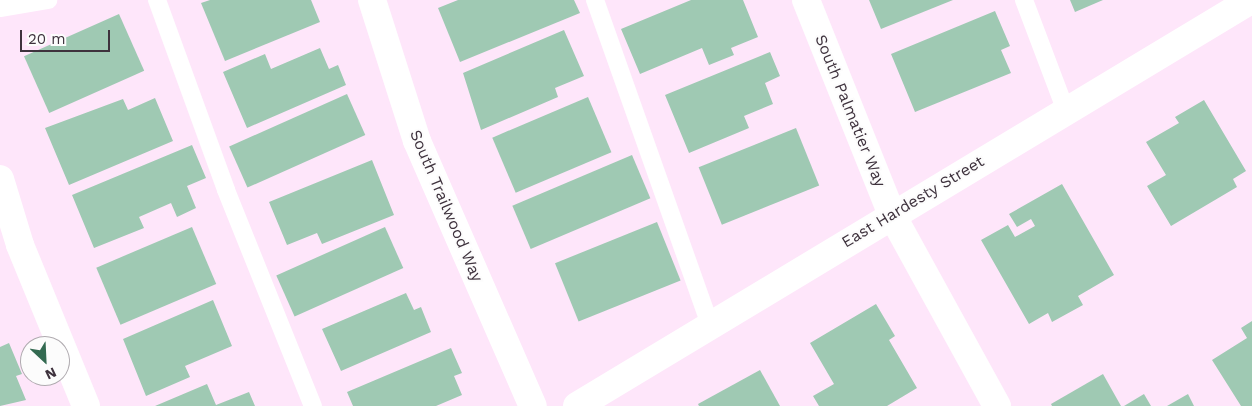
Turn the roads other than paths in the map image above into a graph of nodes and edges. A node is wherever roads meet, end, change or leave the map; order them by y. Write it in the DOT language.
graph roads {
  1 [pos="48,0"];
  2 [pos="157,0"];
  3 [pos="372,0"];
  4 [pos="595,0"];
  5 [pos="806,0"];
  6 [pos="1024,0"];
  7 [pos="1248,1"];
  8 [pos="0,8"];
  9 [pos="1066,111"];
  10 [pos="0,179"];
  11 [pos="892,215"];
  12 [pos="710,325"];
  13 [pos="86,406"];
  14 [pos="313,406"];
  15 [pos="533,406"];
  16 [pos="577,406"];
  17 [pos="997,406"];
  1 -- 8 [label="lane"];
  2 -- 14 [label="lane"];
  3 -- 15 [label="street, South Trailwood Way"];
  4 -- 12 [label="lane"];
  5 -- 11 [label="street, South Palmatier Way"];
  6 -- 9 [label="lane"];
  7 -- 9 [label="street, East Hardesty Street"];
  9 -- 11 [label="street, East Hardesty Street"];
  10 -- 13 [label="street"];
  11 -- 12 [label="street, East Hardesty Street"];
  11 -- 17 [label="street, South Palmatier Way"];
  12 -- 16 [label="street, East Hardesty Street"];
}
